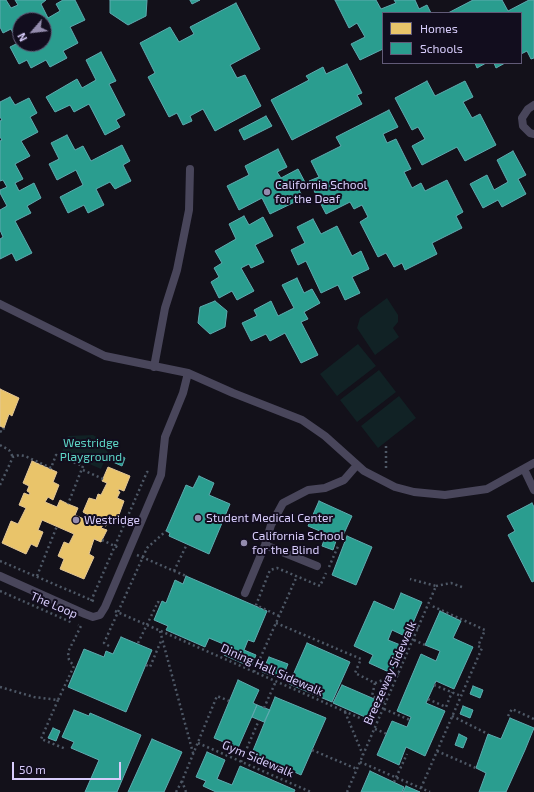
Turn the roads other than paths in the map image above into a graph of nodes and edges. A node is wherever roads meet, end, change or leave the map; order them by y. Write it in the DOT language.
graph roads {
  1 [pos="534,105"];
  2 [pos="534,134"];
  3 [pos="190,169"];
  4 [pos="0,304"];
  5 [pos="154,367"];
  6 [pos="188,373"];
  7 [pos="534,463"];
  8 [pos="357,465"];
  9 [pos="524,470"];
  10 [pos="534,490"];
  11 [pos="265,546"];
  12 [pos="317,566"];
  13 [pos="0,576"];
  14 [pos="245,593"];
  1 -- 2 [label="lane"];
  3 -- 5 [label="lane"];
  4 -- 5 [label="lane"];
  5 -- 6 [label="lane"];
  6 -- 8 [label="lane"];
  6 -- 13 [label="lane"];
  7 -- 9 [label="lane"];
  8 -- 9 [label="lane"];
  8 -- 11 [label="lane"];
  9 -- 10 [label="lane"];
  11 -- 12 [label="lane"];
  11 -- 14 [label="lane"];
}
